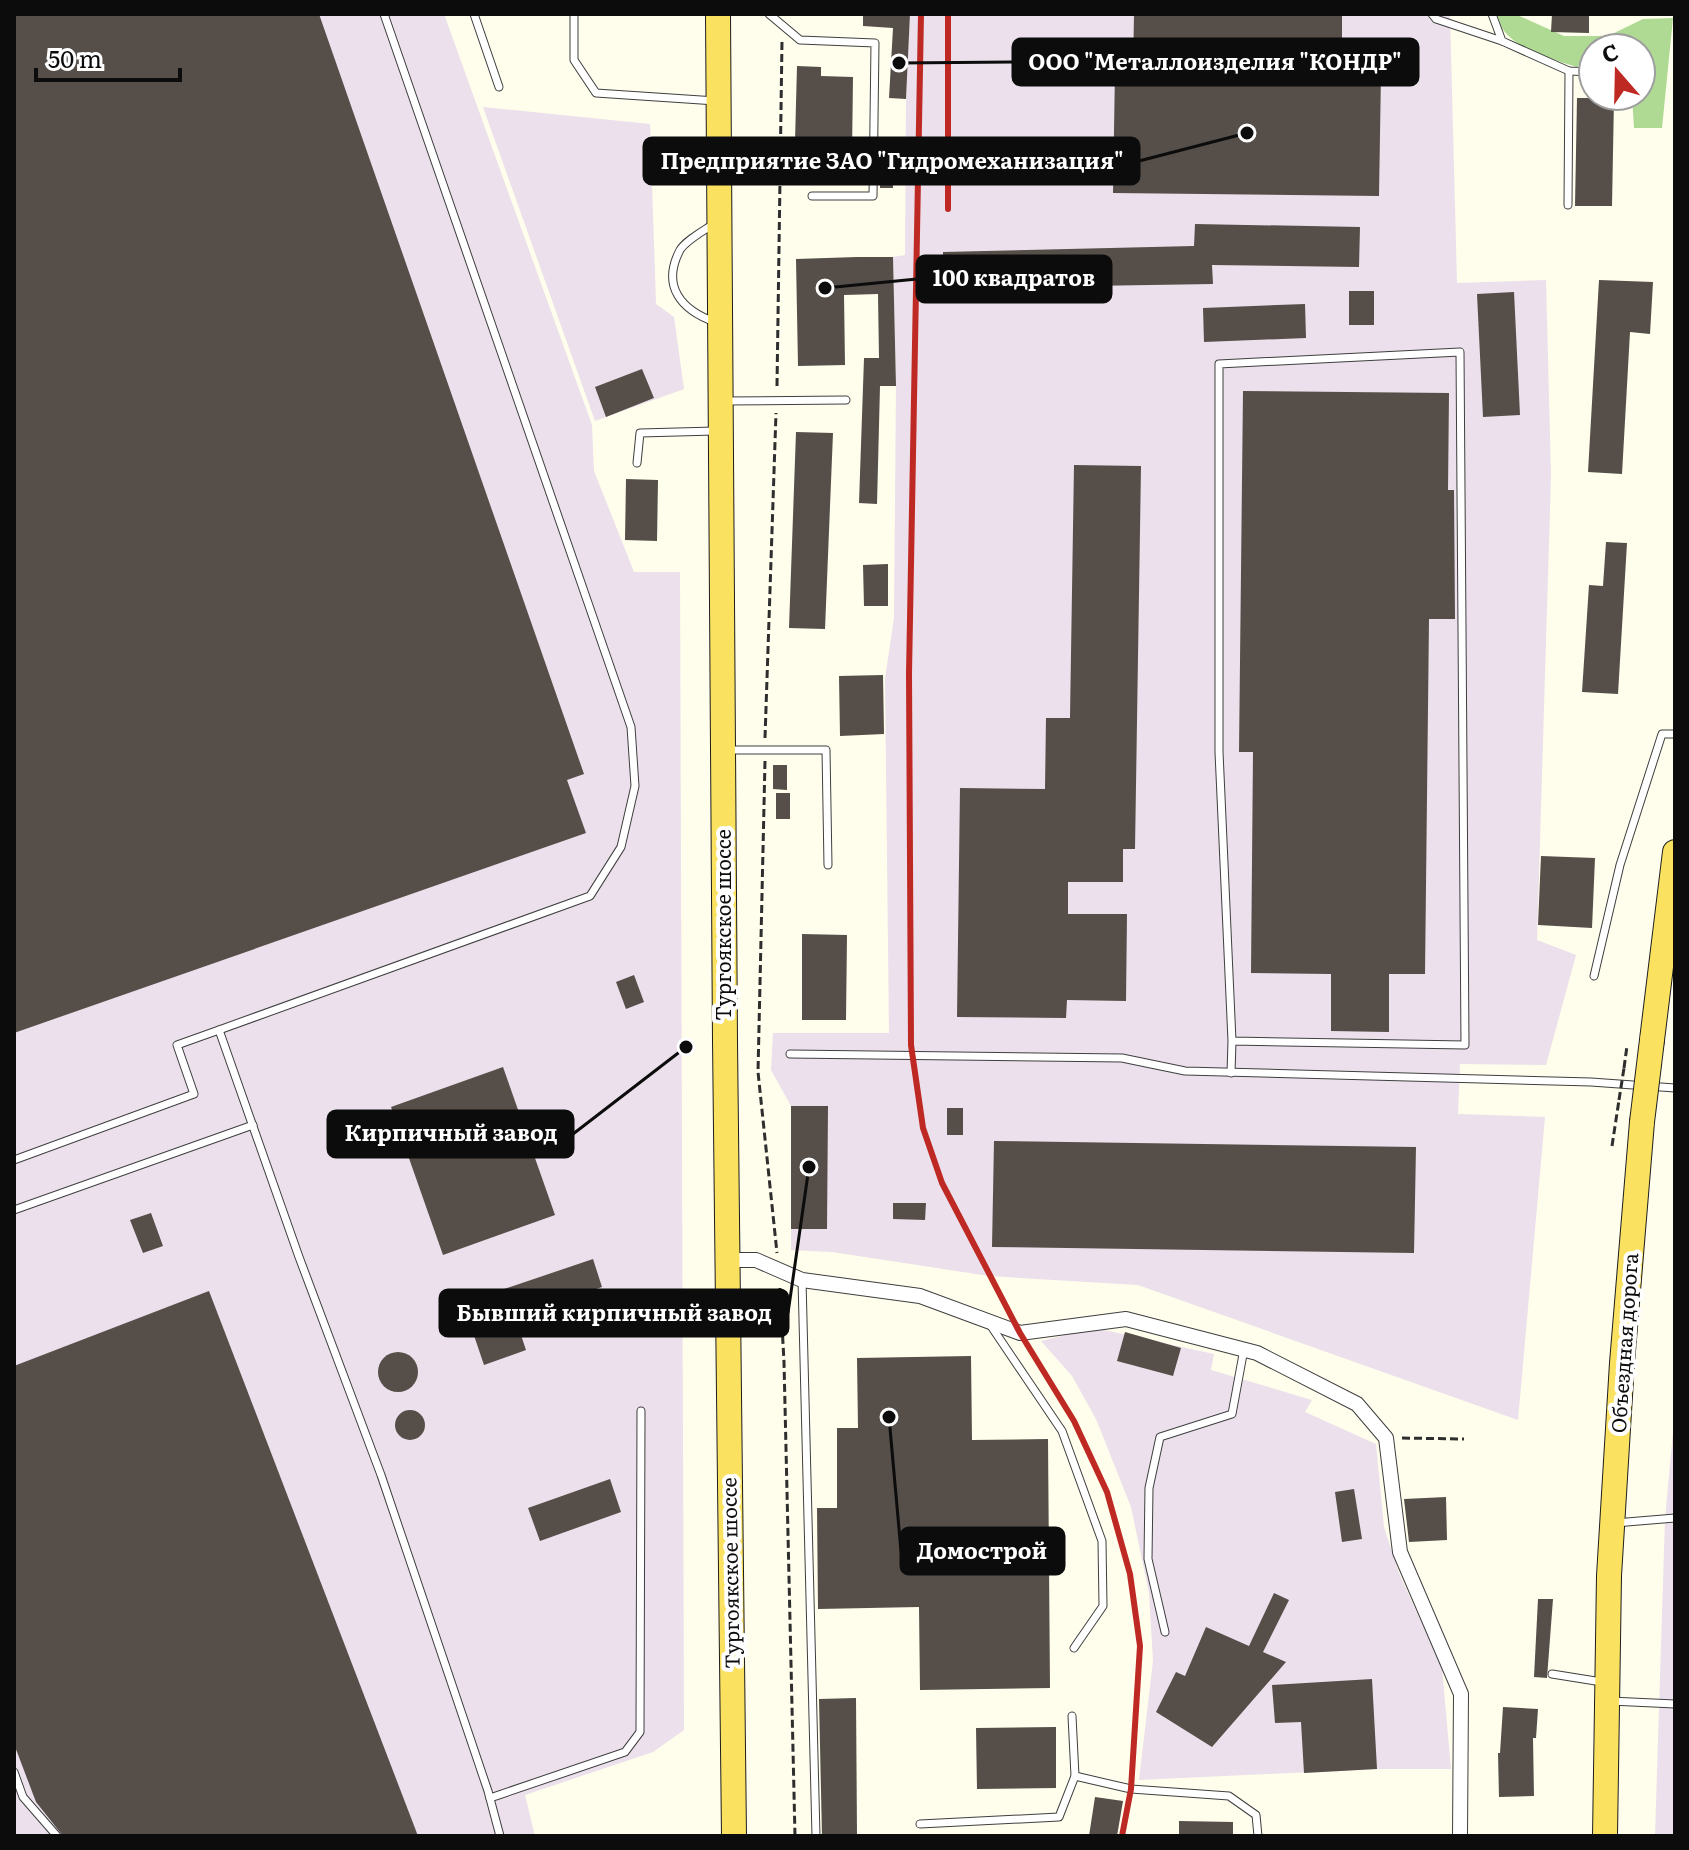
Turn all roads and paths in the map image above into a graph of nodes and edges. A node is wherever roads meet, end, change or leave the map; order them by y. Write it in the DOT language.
graph roads {
  1 [pos="384,14"];
  2 [pos="474,14"];
  3 [pos="574,14"];
  4 [pos="718,14"];
  5 [pos="769,14"];
  6 [pos="1432,14"];
  7 [pos="1492,14"];
  8 [pos="783,26"];
  9 [pos="1502,41"];
  10 [pos="1569,71"];
  11 [pos="1577,71"];
  12 [pos="499,87"];
  13 [pos="719,101"];
  14 [pos="812,196"];
  15 [pos="1568,205"];
  16 [pos="720,219"];
  17 [pos="720,324"];
  18 [pos="846,400"];
  19 [pos="721,401"];
  20 [pos="777,401"];
  21 [pos="721,431"];
  22 [pos="637,463"];
  23 [pos="1675,734"];
  24 [pos="765,749"];
  25 [pos="723,750"];
  26 [pos="1675,852"];
  27 [pos="828,865"];
  28 [pos="1594,976"];
  29 [pos="219,1030"];
  30 [pos="1232,1041"];
  31 [pos="1627,1046"];
  32 [pos="790,1054"];
  33 [pos="1231,1073"];
  34 [pos="1675,1088"];
  35 [pos="253,1125"];
  36 [pos="1612,1146"];
  37 [pos="14,1160"];
  38 [pos="14,1210"];
  39 [pos="727,1260"];
  40 [pos="779,1270"];
  41 [pos="802,1280"];
  42 [pos="988,1321"];
  43 [pos="1244,1349"];
  44 [pos="641,1411"];
  45 [pos="1386,1438"];
  46 [pos="1464,1439"];
  47 [pos="1675,1518"];
  48 [pos="1613,1523"];
  49 [pos="1165,1632"];
  50 [pos="1074,1648"];
  51 [pos="1552,1674"];
  52 [pos="1608,1692"];
  53 [pos="1675,1704"];
  54 [pos="1072,1716"];
  55 [pos="14,1772"];
  56 [pos="1075,1776"];
  57 [pos="490,1798"];
  58 [pos="920,1824"];
  59 [pos="57,1836"];
  60 [pos="500,1836"];
  61 [pos="734,1836"];
  62 [pos="795,1836"];
  63 [pos="816,1836"];
  64 [pos="1258,1836"];
  65 [pos="1460,1836"];
  66 [pos="1605,1836"];
  1 -- 29 [label="lane"];
  2 -- 12 [label="lane"];
  3 -- 13 [label="lane"];
  4 -- 13 [label="main road, Тургоякское шоссе"];
  5 -- 8 [label="lane"];
  6 -- 9 [label="lane"];
  7 -- 9 [label="lane"];
  8 -- 14 [label="lane"];
  8 -- 20 [label="path"];
  9 -- 10 [label="lane"];
  10 -- 11 [label="lane"];
  10 -- 15 [label="lane"];
  13 -- 16 [label="main road, Тургоякское шоссе"];
  16 -- 17 [label="main road, Тургоякское шоссе"];
  16 -- 17 [label="lane"];
  17 -- 19 [label="main road, Тургоякское шоссе"];
  18 -- 20 [label="lane"];
  19 -- 20 [label="lane"];
  19 -- 21 [label="main road, Тургоякское шоссе"];
  20 -- 24 [label="path"];
  21 -- 22 [label="lane"];
  21 -- 25 [label="main road, Тургоякское шоссе"];
  23 -- 28 [label="lane"];
  24 -- 25 [label="lane"];
  24 -- 27 [label="lane"];
  24 -- 40 [label="path"];
  25 -- 39 [label="main road, Тургоякское шоссе"];
  26 -- 48 [label="main road, Объездная дорога, bridge"];
  29 -- 35 [label="lane"];
  29 -- 37 [label="lane"];
  30 -- 30 [label="lane"];
  30 -- 33 [label="lane"];
  31 -- 36 [label="path, bridge"];
  32 -- 33 [label="lane"];
  33 -- 34 [label="lane"];
  35 -- 38 [label="lane"];
  35 -- 57 [label="lane"];
  39 -- 40 [label="street"];
  39 -- 61 [label="main road, Тургоякское шоссе"];
  40 -- 41 [label="street"];
  40 -- 62 [label="path"];
  41 -- 42 [label="street"];
  41 -- 63 [label="lane"];
  42 -- 43 [label="street"];
  42 -- 50 [label="lane"];
  43 -- 45 [label="street"];
  43 -- 49 [label="lane"];
  44 -- 57 [label="lane"];
  45 -- 46 [label="path"];
  45 -- 65 [label="street"];
  47 -- 48 [label="lane"];
  48 -- 52 [label="main road, Объездная дорога"];
  51 -- 52 [label="lane"];
  52 -- 53 [label="lane"];
  52 -- 66 [label="main road, Объездная дорога"];
  54 -- 56 [label="lane"];
  55 -- 59 [label="lane"];
  56 -- 58 [label="lane"];
  56 -- 64 [label="lane"];
  57 -- 60 [label="lane"];
}
